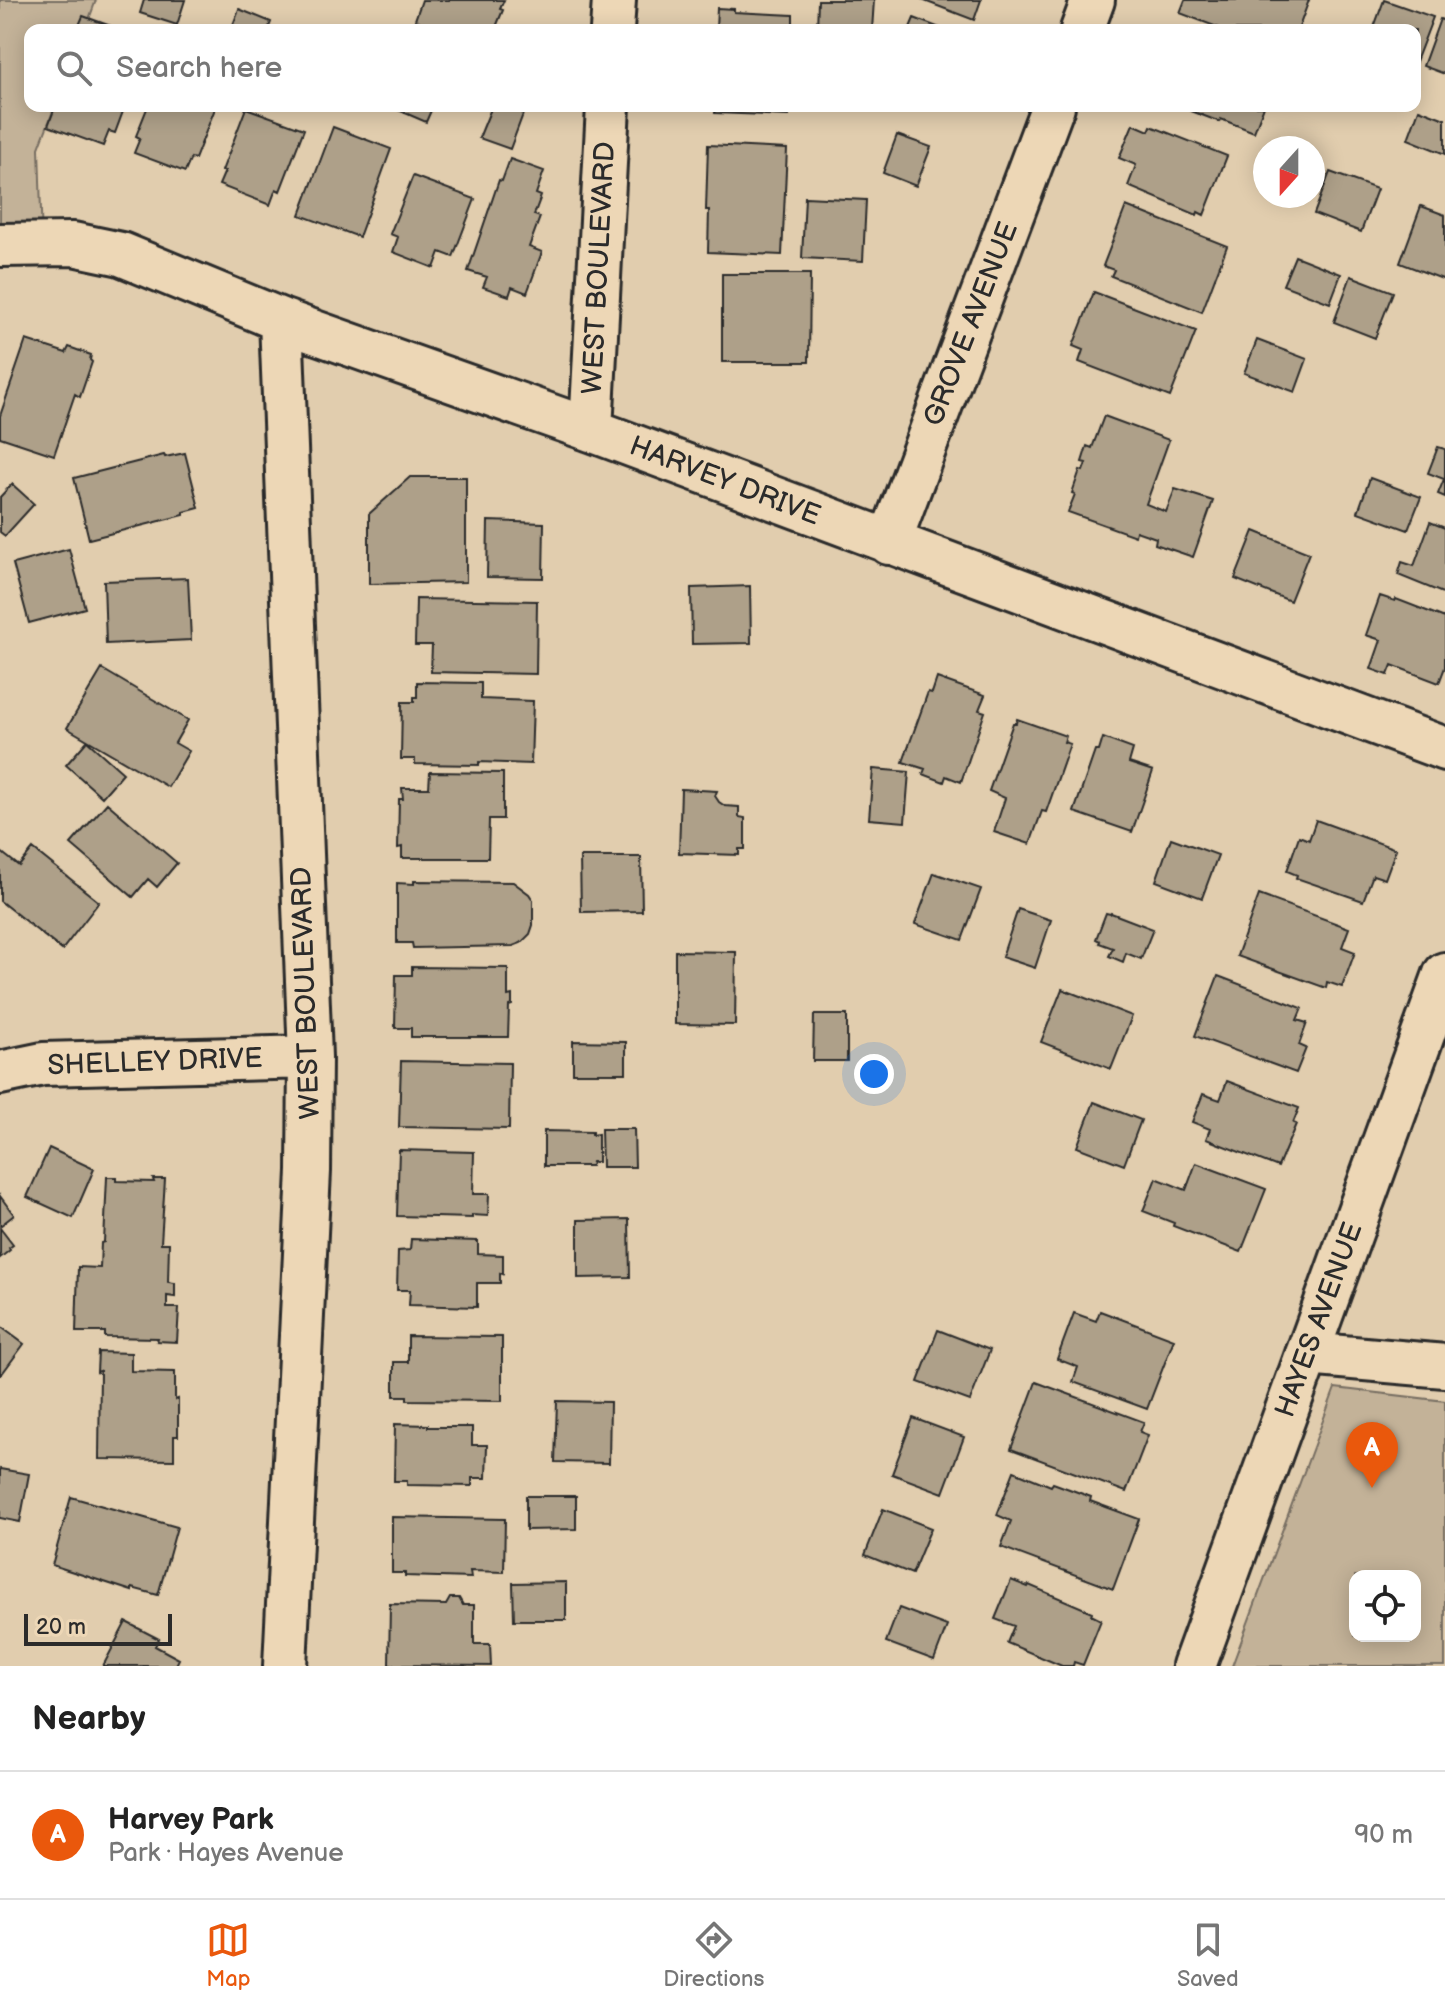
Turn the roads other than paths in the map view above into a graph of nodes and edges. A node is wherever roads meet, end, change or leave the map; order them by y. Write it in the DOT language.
graph roads {
  1 [pos="614,0"];
  2 [pos="1093,0"];
  3 [pos="612,24"];
  4 [pos="1084,24"];
  5 [pos="608,112"];
  6 [pos="1051,112"];
  7 [pos="0,245"];
  8 [pos="281,320"];
  9 [pos="591,430"];
  10 [pos="889,543"];
  11 [pos="1445,749"];
  12 [pos="1445,974"];
  13 [pos="310,1057"];
  14 [pos="0,1073"];
  15 [pos="1307,1354"];
  16 [pos="1445,1366"];
  17 [pos="285,1666"];
  18 [pos="1194,1666"];
  1 -- 3 [label="street"];
  2 -- 4 [label="street"];
  5 -- 9 [label="street, WEST BOULEVARD"];
  6 -- 10 [label="street, GROVE AVENUE"];
  7 -- 8 [label="street, HARVEY DRIVE"];
  8 -- 9 [label="street, HARVEY DRIVE"];
  8 -- 13 [label="street, WEST BOULEVARD"];
  9 -- 10 [label="street, HARVEY DRIVE"];
  10 -- 11 [label="street, HARVEY DRIVE"];
  12 -- 15 [label="street, HAYES AVENUE"];
  13 -- 14 [label="street, SHELLEY DRIVE"];
  13 -- 17 [label="street, WEST BOULEVARD"];
  15 -- 16 [label="street"];
  15 -- 18 [label="street, HAYES AVENUE"];
}
